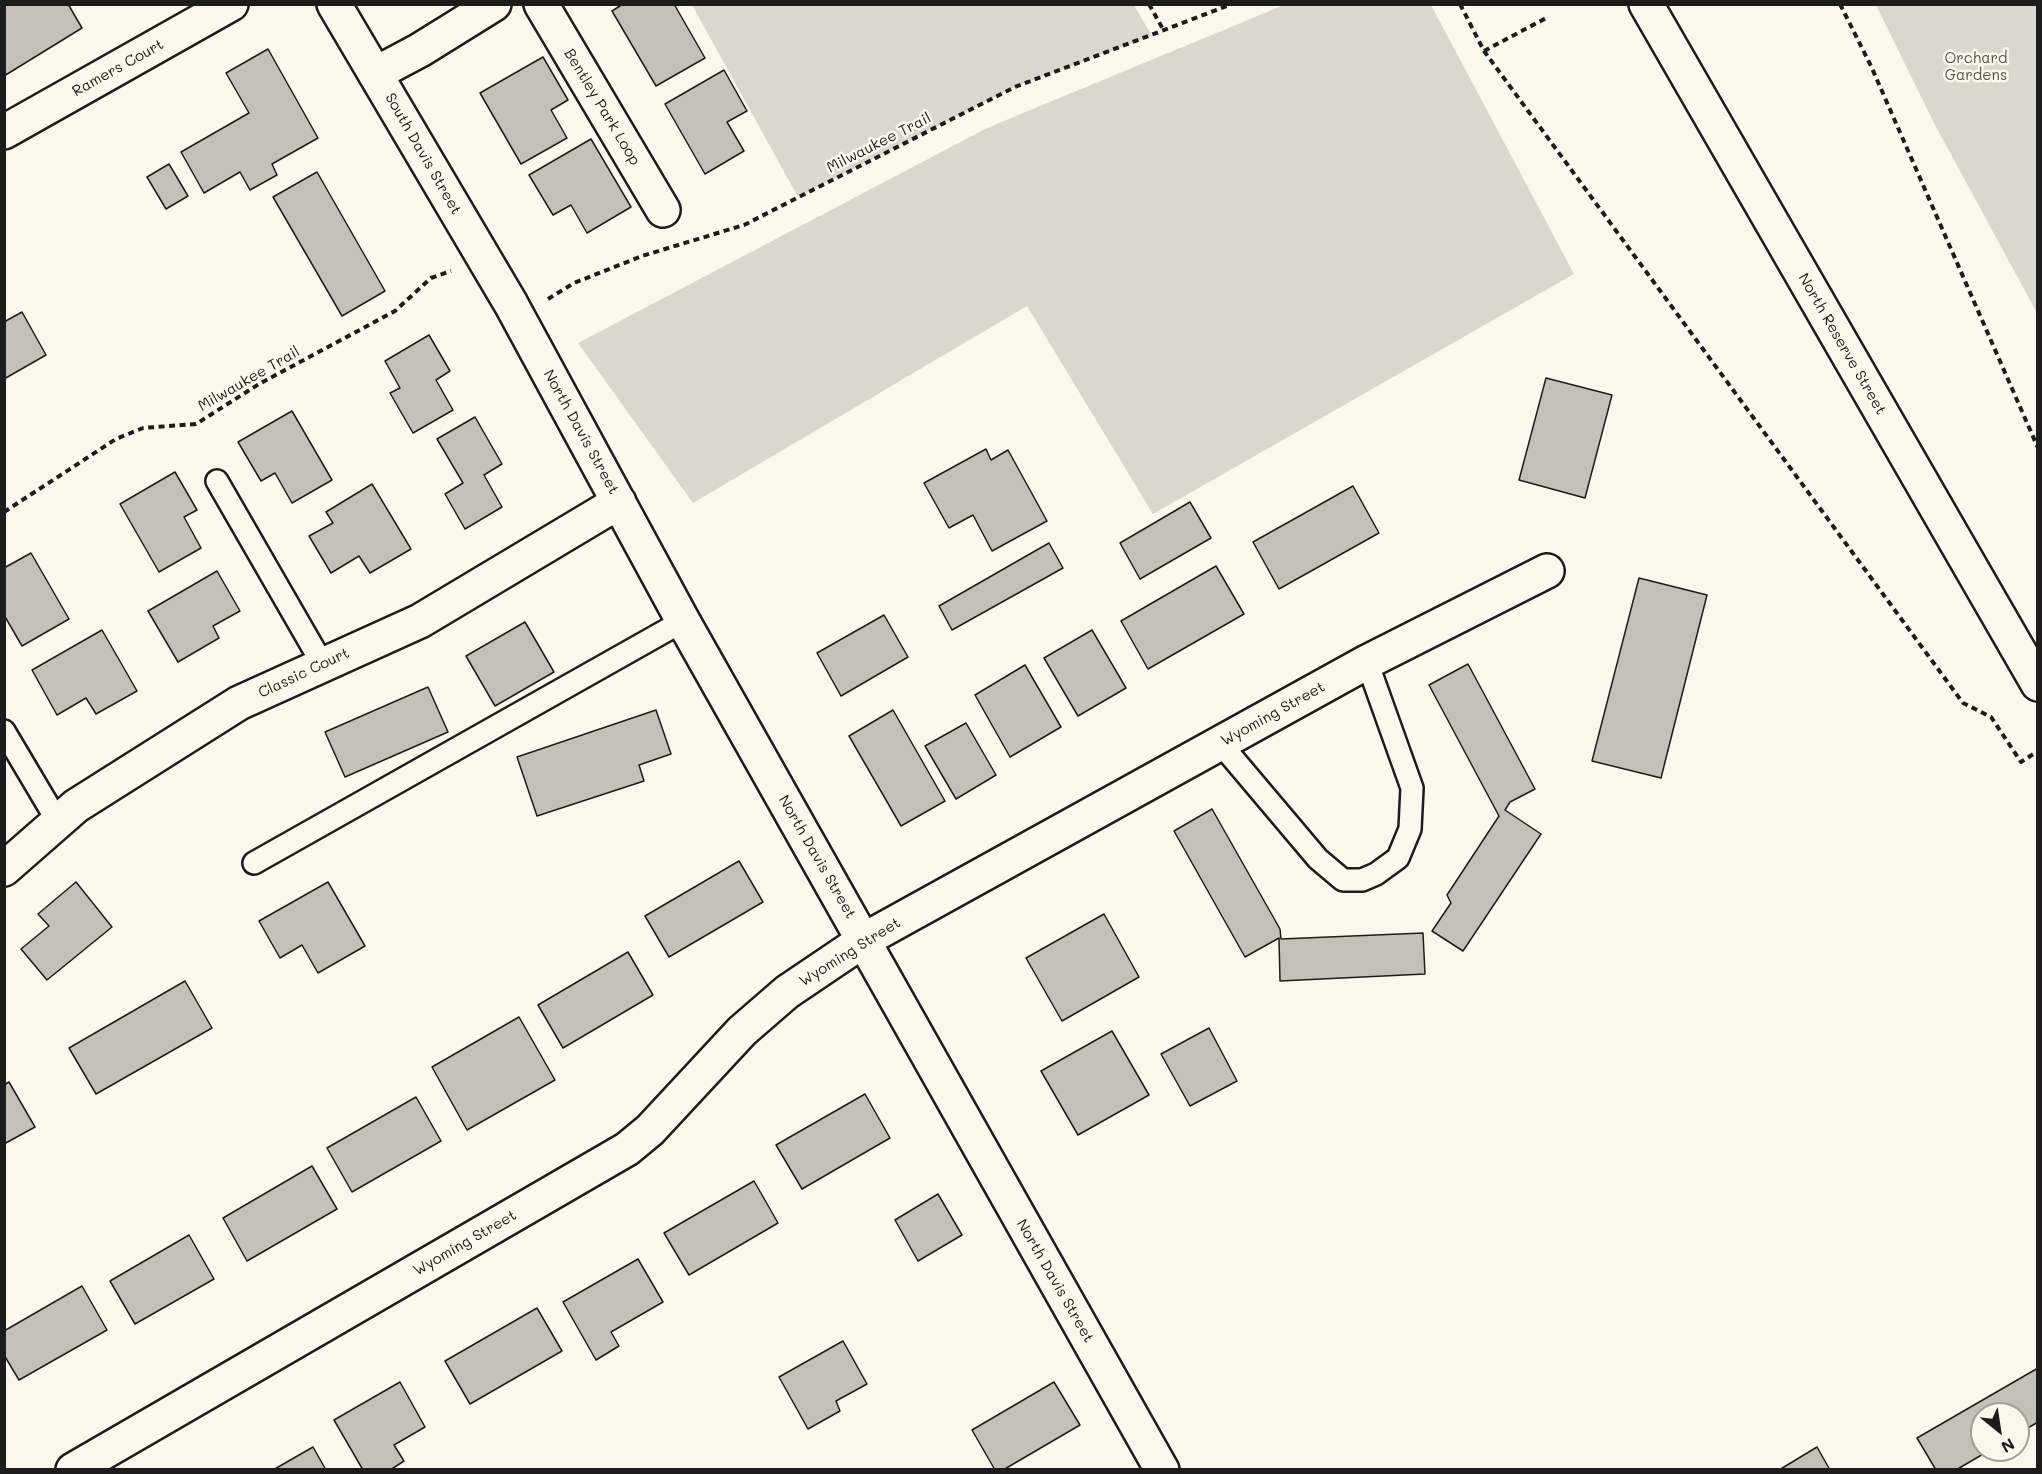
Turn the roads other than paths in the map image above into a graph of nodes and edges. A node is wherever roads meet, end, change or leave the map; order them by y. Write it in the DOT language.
graph roads {
  1 [pos="231,4"];
  2 [pos="334,4"];
  3 [pos="494,4"];
  4 [pos="541,4"];
  5 [pos="1646,4"];
  6 [pos="375,74"];
  7 [pos="4,132"];
  8 [pos="663,210"];
  9 [pos="525,304"];
  10 [pos="218,481"];
  11 [pos="619,502"];
  12 [pos="1547,571"];
  13 [pos="683,621"];
  14 [pos="1367,662"];
  15 [pos="323,665"];
  16 [pos="2037,684"];
  17 [pos="4,730"];
  18 [pos="1220,743"];
  19 [pos="58,822"];
  20 [pos="254,863"];
  21 [pos="4,869"];
  22 [pos="864,940"];
  23 [pos="73,1470"];
  24 [pos="1162,1470"];
  1 -- 7 [label="main road, Ramers Court"];
  2 -- 6 [label="main road, South Davis Street"];
  3 -- 6 [label="main road"];
  4 -- 8 [label="main road, Bentley Park Loop"];
  5 -- 16 [label="main road, North Reserve Street"];
  6 -- 9 [label="main road, South Davis Street"];
  9 -- 11 [label="main road, North Davis Street"];
  10 -- 15 [label="lane"];
  11 -- 13 [label="main road, North Davis Street"];
  11 -- 15 [label="main road, Classic Court"];
  12 -- 14 [label="main road, Wyoming Street"];
  13 -- 20 [label="lane"];
  13 -- 22 [label="main road, North Davis Street"];
  14 -- 18 [label="main road, Wyoming Street"];
  14 -- 18 [label="lane"];
  15 -- 19 [label="main road, Classic Court"];
  17 -- 19 [label="lane"];
  18 -- 22 [label="main road, Wyoming Street"];
  19 -- 21 [label="main road, Classic Court"];
  22 -- 23 [label="main road, Wyoming Street"];
  22 -- 24 [label="main road, North Davis Street"];
}
